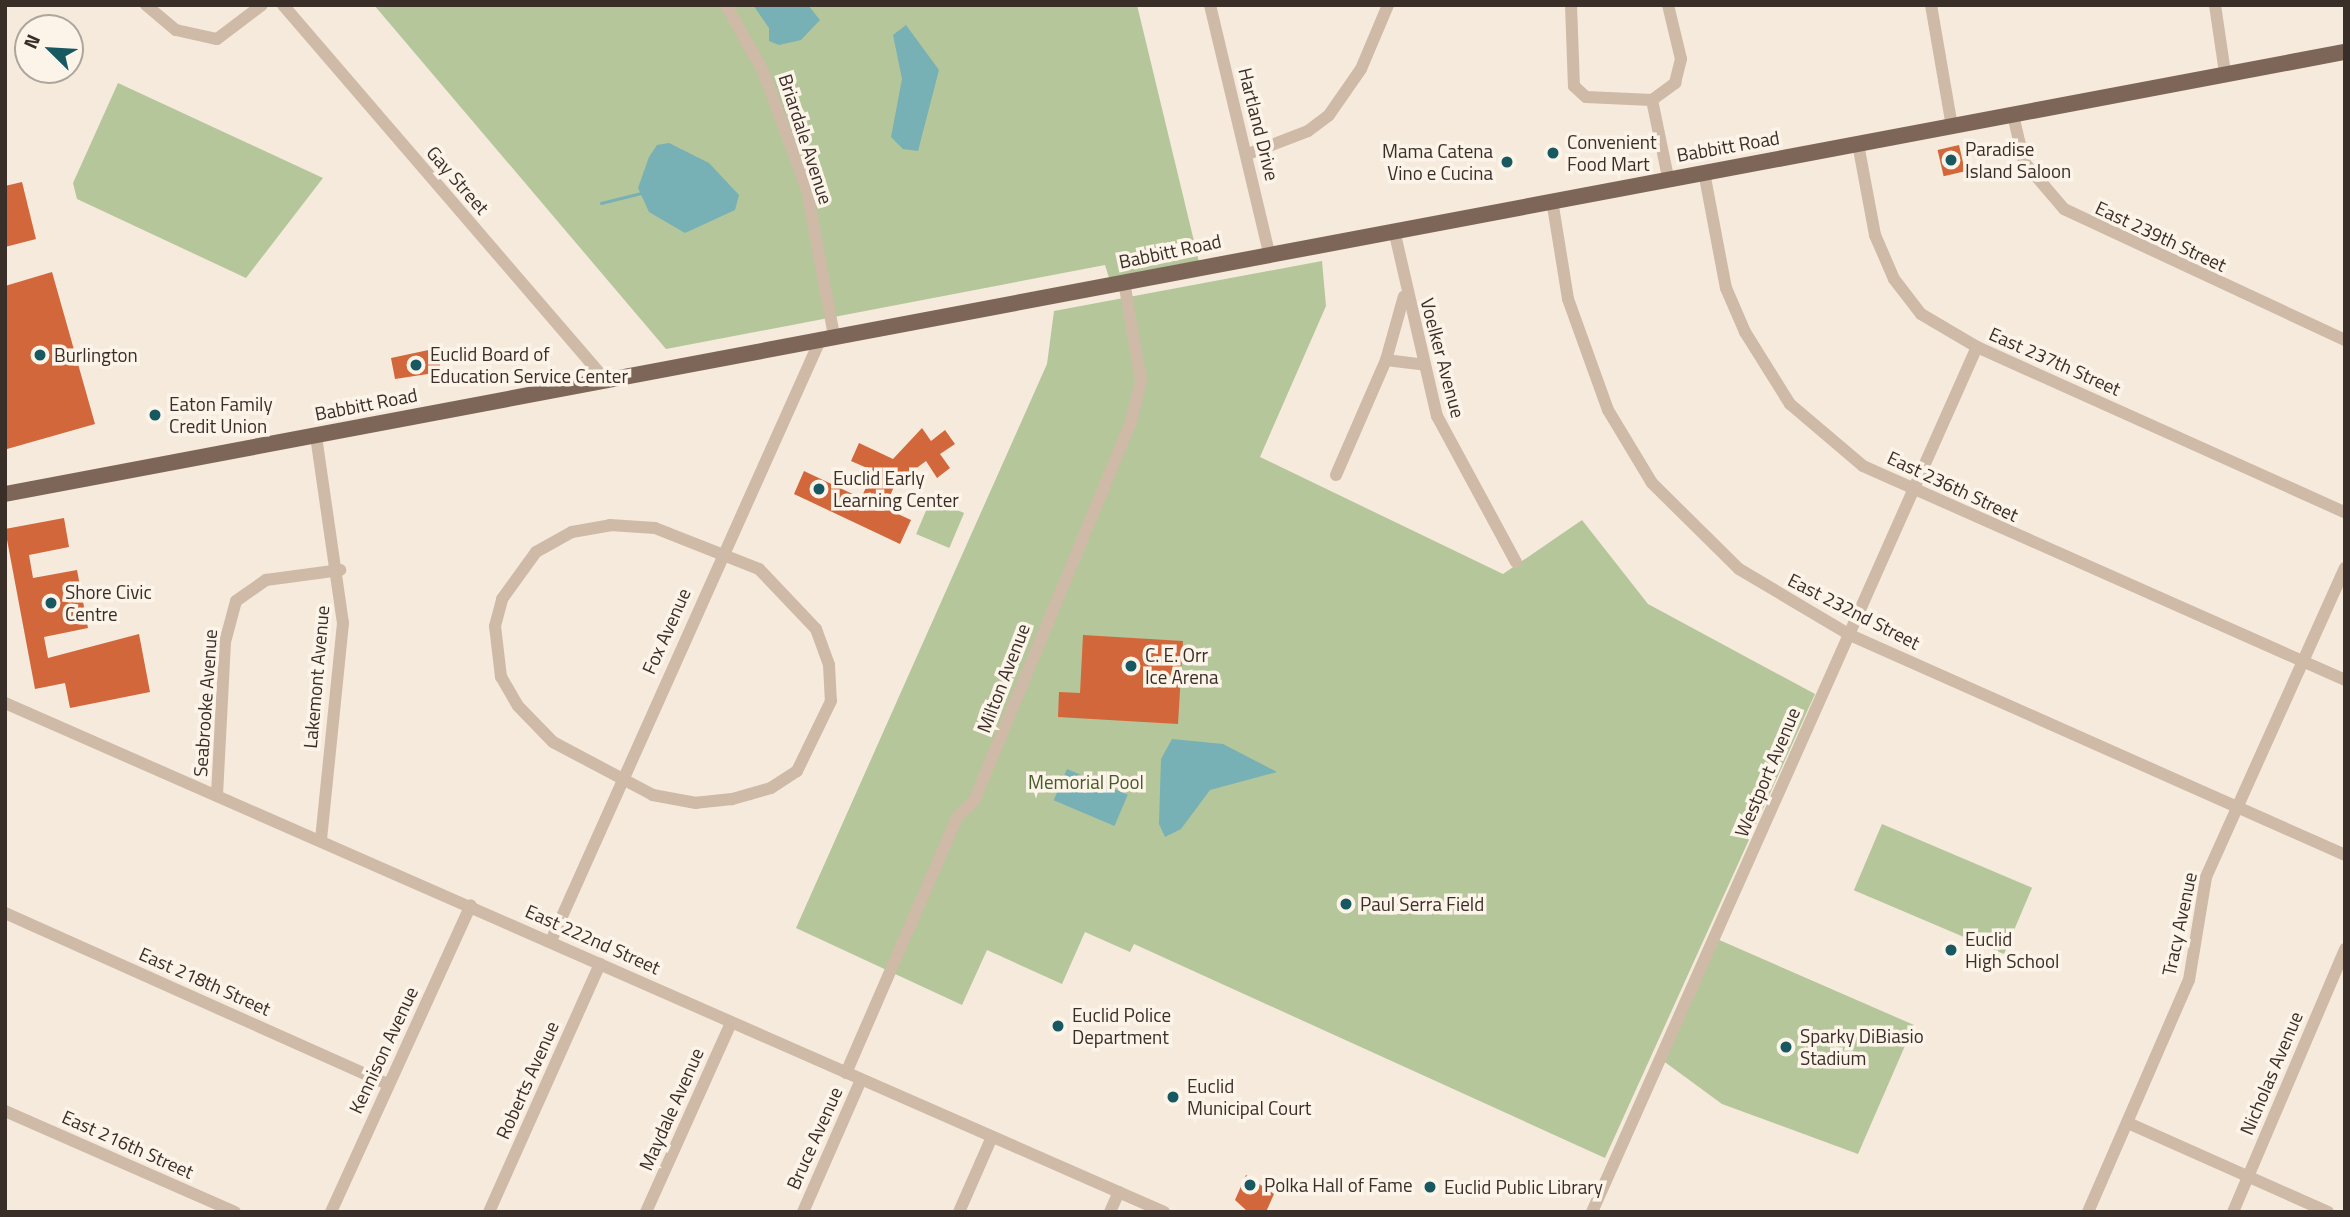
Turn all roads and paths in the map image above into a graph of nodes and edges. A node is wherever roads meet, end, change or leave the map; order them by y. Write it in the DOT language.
graph roads {
  1 [pos="146,5"];
  2 [pos="262,5"];
  3 [pos="283,5"];
  4 [pos="726,5"];
  5 [pos="1210,5"];
  6 [pos="1388,5"];
  7 [pos="1571,5"];
  8 [pos="1668,5"];
  9 [pos="1930,5"];
  10 [pos="2215,5"];
  11 [pos="2345,52"];
  12 [pos="2225,74"];
  13 [pos="1653,100"];
  14 [pos="2012,115"];
  15 [pos="1952,125"];
  16 [pos="1858,144"];
  17 [pos="1248,154"];
  18 [pos="1704,172"];
  19 [pos="1668,177"];
  20 [pos="1552,200"];
  21 [pos="1394,230"];
  22 [pos="1269,252"];
  23 [pos="1124,282"];
  24 [pos="1405,293"];
  25 [pos="827,337"];
  26 [pos="2345,340"];
  27 [pos="1977,348"];
  28 [pos="1387,360"];
  29 [pos="1424,365"];
  30 [pos="604,380"];
  31 [pos="316,436"];
  32 [pos="1336,475"];
  33 [pos="1914,491"];
  34 [pos="5,494"];
  35 [pos="2345,512"];
  36 [pos="722,552"];
  37 [pos="1516,562"];
  38 [pos="2345,568"];
  39 [pos="340,570"];
  40 [pos="1850,635"];
  41 [pos="2300,663"];
  42 [pos="2345,680"];
  43 [pos="5,703"];
  44 [pos="620,782"];
  45 [pos="217,795"];
  46 [pos="2236,808"];
  47 [pos="321,840"];
  48 [pos="2345,855"];
  49 [pos="471,905"];
  50 [pos="5,913"];
  51 [pos="551,941"];
  52 [pos="2345,949"];
  53 [pos="600,964"];
  54 [pos="731,1023"];
  55 [pos="846,1073"];
  56 [pos="861,1080"];
  57 [pos="388,1084"];
  58 [pos="5,1111"];
  59 [pos="2127,1123"];
  60 [pos="992,1137"];
  61 [pos="2248,1177"];
  62 [pos="1119,1192"];
  63 [pos="235,1212"];
  64 [pos="331,1212"];
  65 [pos="489,1212"];
  66 [pos="646,1212"];
  67 [pos="803,1212"];
  68 [pos="959,1212"];
  69 [pos="1110,1212"];
  70 [pos="1164,1212"];
  71 [pos="1592,1212"];
  72 [pos="2088,1212"];
  73 [pos="2233,1212"];
  74 [pos="2328,1212"];
  1 -- 2 [label="street"];
  3 -- 30 [label="street, Gay Street"];
  4 -- 25 [label="street, Briardale Avenue"];
  5 -- 17 [label="street, Hartland Drive"];
  6 -- 17 [label="street"];
  7 -- 13 [label="street"];
  8 -- 13 [label="street"];
  9 -- 15 [label="street"];
  10 -- 12 [label="street"];
  11 -- 12 [label="main road, Babbitt Road"];
  12 -- 14 [label="main road, Babbitt Road"];
  13 -- 19 [label="street"];
  14 -- 15 [label="main road, Babbitt Road"];
  14 -- 26 [label="street, East 239th Street"];
  15 -- 16 [label="main road, Babbitt Road"];
  16 -- 18 [label="main road, Babbitt Road"];
  16 -- 27 [label="street, East 237th Street"];
  17 -- 22 [label="street, Hartland Drive"];
  18 -- 19 [label="main road, Babbitt Road"];
  18 -- 33 [label="street, East 236th Street"];
  19 -- 20 [label="main road, Babbitt Road"];
  20 -- 21 [label="main road, Babbitt Road"];
  20 -- 40 [label="street, East 232nd Street"];
  21 -- 22 [label="main road, Babbitt Road"];
  21 -- 24 [label="street, Voelker Avenue"];
  22 -- 23 [label="main road, Babbitt Road"];
  23 -- 25 [label="main road, Babbitt Road"];
  23 -- 55 [label="street, Milton Avenue"];
  24 -- 28 [label="street"];
  24 -- 29 [label="street, Voelker Avenue"];
  25 -- 30 [label="main road, Babbitt Road"];
  25 -- 36 [label="street, Fox Avenue"];
  27 -- 33 [label="street, Westport Avenue"];
  27 -- 35 [label="street, East 237th Street"];
  28 -- 29 [label="street"];
  28 -- 32 [label="street"];
  29 -- 37 [label="street, Voelker Avenue"];
  30 -- 31 [label="main road, Babbitt Road"];
  31 -- 34 [label="main road, Babbitt Road"];
  31 -- 39 [label="street, Lakemont Avenue"];
  33 -- 40 [label="street, Westport Avenue"];
  33 -- 41 [label="street, East 236th Street"];
  36 -- 44 [label="street, Fox Avenue"];
  36 -- 44 [label="street"];
  36 -- 44 [label="street"];
  38 -- 41 [label="street, Tracy Avenue"];
  39 -- 45 [label="street, Seabrooke Avenue"];
  39 -- 47 [label="street, Lakemont Avenue"];
  40 -- 46 [label="street, East 232nd Street"];
  40 -- 71 [label="street, Westport Avenue"];
  41 -- 42 [label="street, East 236th Street"];
  41 -- 46 [label="street, Tracy Avenue"];
  43 -- 45 [label="street, East 222nd Street"];
  44 -- 51 [label="street, Fox Avenue"];
  45 -- 47 [label="street, East 222nd Street"];
  46 -- 48 [label="street, East 232nd Street"];
  46 -- 59 [label="street, Tracy Avenue"];
  47 -- 49 [label="street, East 222nd Street"];
  49 -- 51 [label="street, East 222nd Street"];
  49 -- 57 [label="street, Kennison Avenue"];
  50 -- 57 [label="street, East 218th Street"];
  51 -- 53 [label="street, East 222nd Street"];
  52 -- 61 [label="street, Nicholas Avenue"];
  53 -- 54 [label="street, East 222nd Street"];
  53 -- 65 [label="street, Roberts Avenue"];
  54 -- 55 [label="street, East 222nd Street"];
  54 -- 66 [label="street, Maydale Avenue"];
  55 -- 56 [label="street, East 222nd Street"];
  56 -- 60 [label="street, East 222nd Street"];
  56 -- 67 [label="street, Bruce Avenue"];
  57 -- 64 [label="street, Kennison Avenue"];
  58 -- 63 [label="street, East 216th Street"];
  59 -- 61 [label="street"];
  59 -- 72 [label="street, Tracy Avenue"];
  60 -- 62 [label="street, East 222nd Street"];
  60 -- 68 [label="street"];
  61 -- 73 [label="street, Nicholas Avenue"];
  61 -- 74 [label="street"];
  62 -- 69 [label="street"];
  62 -- 70 [label="street, East 222nd Street"];
}
